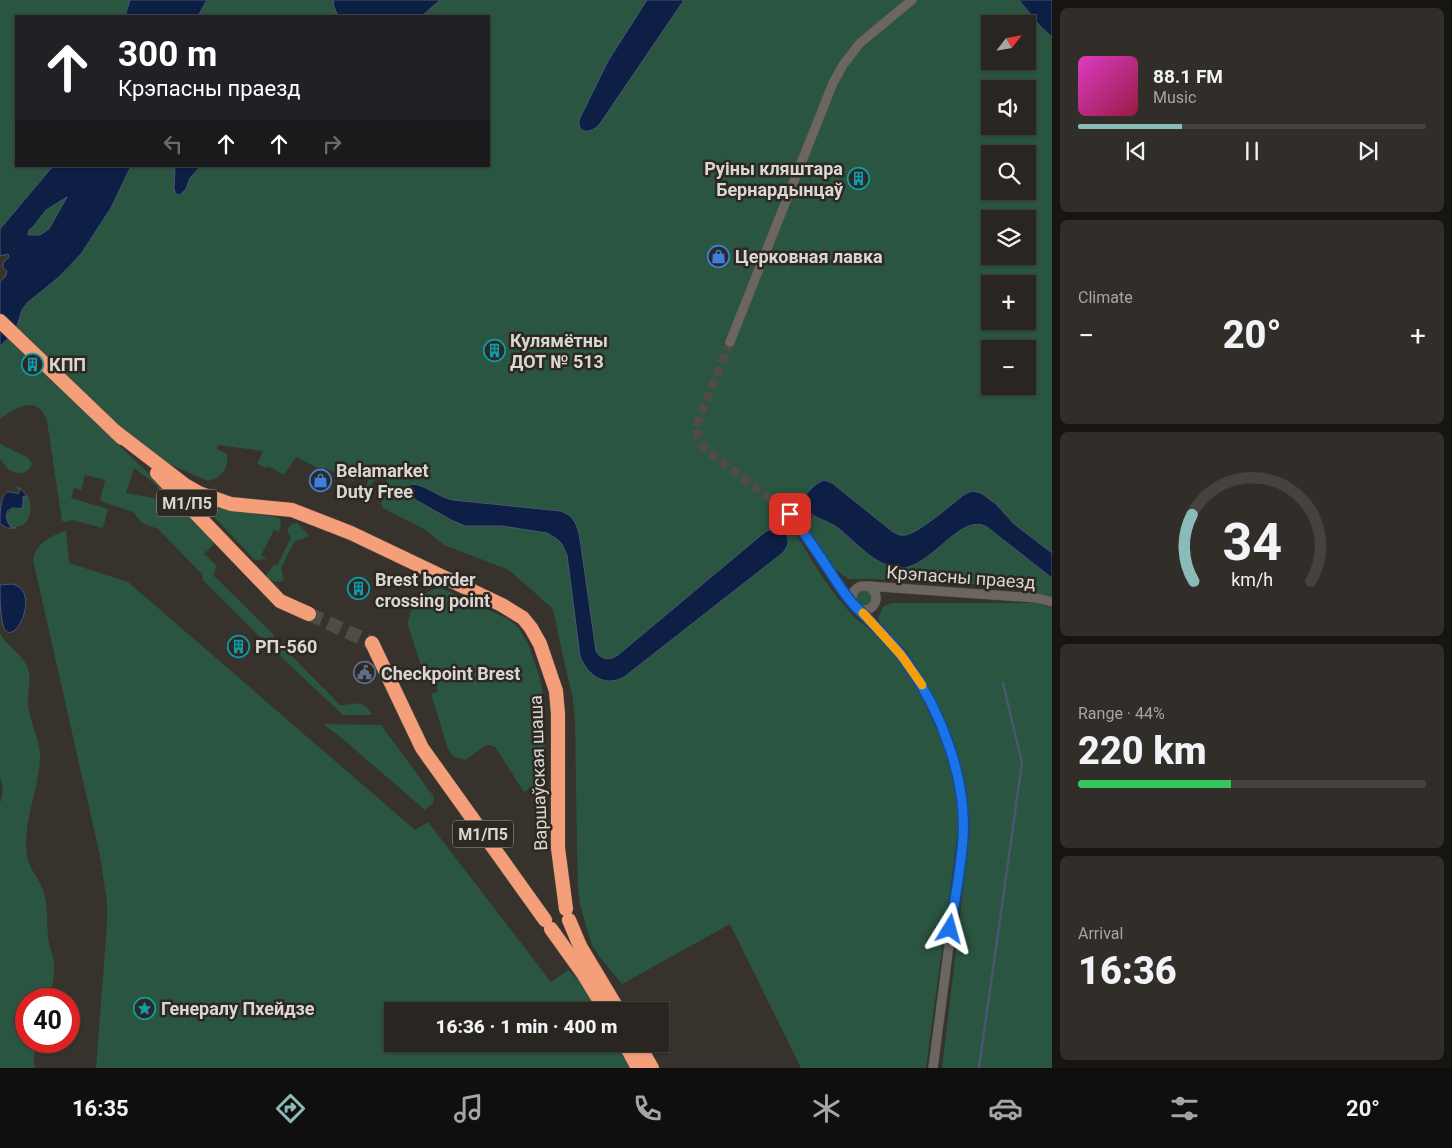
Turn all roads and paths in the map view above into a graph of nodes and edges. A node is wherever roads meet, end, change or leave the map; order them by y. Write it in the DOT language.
graph roads {
  1 [pos="912,0"];
  2 [pos="0,321"];
  3 [pos="730,342"];
  4 [pos="116,432"];
  5 [pos="785,510"];
  6 [pos="865,586"];
  7 [pos="840,587"];
  8 [pos="901,588"];
  9 [pos="1052,602"];
  10 [pos="876,603"];
  11 [pos="856,606"];
  12 [pos="309,614"];
  13 [pos="879,630"];
  14 [pos="372,643"];
  15 [pos="600,1002"];
  16 [pos="614,1002"];
  17 [pos="629,1052"];
  18 [pos="643,1052"];
  19 [pos="638,1068"];
  20 [pos="652,1068"];
  21 [pos="933,1068"];
  1 -- 3 [label="street"];
  2 -- 4 [label="highway, Варшаўская шаша / М1/П5"];
  4 -- 12 [label="highway, Варшаўская шаша / М1/П5"];
  4 -- 16 [label="highway, Варшаўская шаша / М1/П5"];
  5 -- 7 [label="street"];
  6 -- 7 [label="street, Крэпасны праезд"];
  6 -- 8 [label="street, Крэпасны праезд"];
  6 -- 10 [label="street"];
  6 -- 11 [label="street"];
  7 -- 11 [label="street"];
  8 -- 9 [label="street, Крэпасны праезд"];
  8 -- 10 [label="street"];
  10 -- 11 [label="street"];
  10 -- 13 [label="street"];
  11 -- 13 [label="street"];
  13 -- 21 [label="street"];
  14 -- 15 [label="highway, М1/П5"];
  17 -- 19 [label="highway"];
  18 -- 20 [label="highway"];
}
